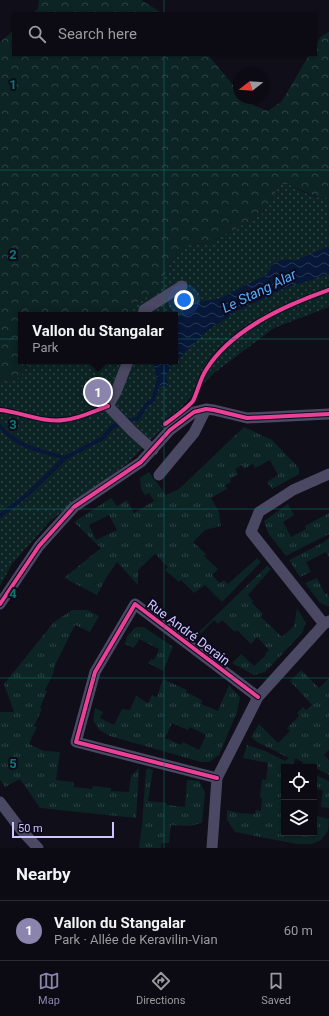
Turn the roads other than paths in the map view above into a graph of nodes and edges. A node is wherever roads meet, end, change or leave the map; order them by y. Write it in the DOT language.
graph roads {
  1 [pos="182,286"];
  2 [pos="144,312"];
  3 [pos="127,364"];
  4 [pos="206,409"];
  5 [pos="329,414"];
  6 [pos="153,450"];
  7 [pos="329,474"];
  8 [pos="158,475"];
  9 [pos="0,604"];
  10 [pos="326,622"];
  11 [pos="258,697"];
  12 [pos="218,778"];
  13 [pos="0,802"];
  14 [pos="38,848"];
  15 [pos="212,848"];
  1 -- 2 [label="street"];
  3 -- 6 [label="street"];
  4 -- 5 [label="street"];
  4 -- 6 [label="street"];
  4 -- 8 [label="street"];
  6 -- 9 [label="street"];
  7 -- 10 [label="street"];
  10 -- 11 [label="street"];
  11 -- 12 [label="street"];
  11 -- 12 [label="street, Rue André Derain"];
  12 -- 15 [label="street"];
  13 -- 14 [label="street"];
}
